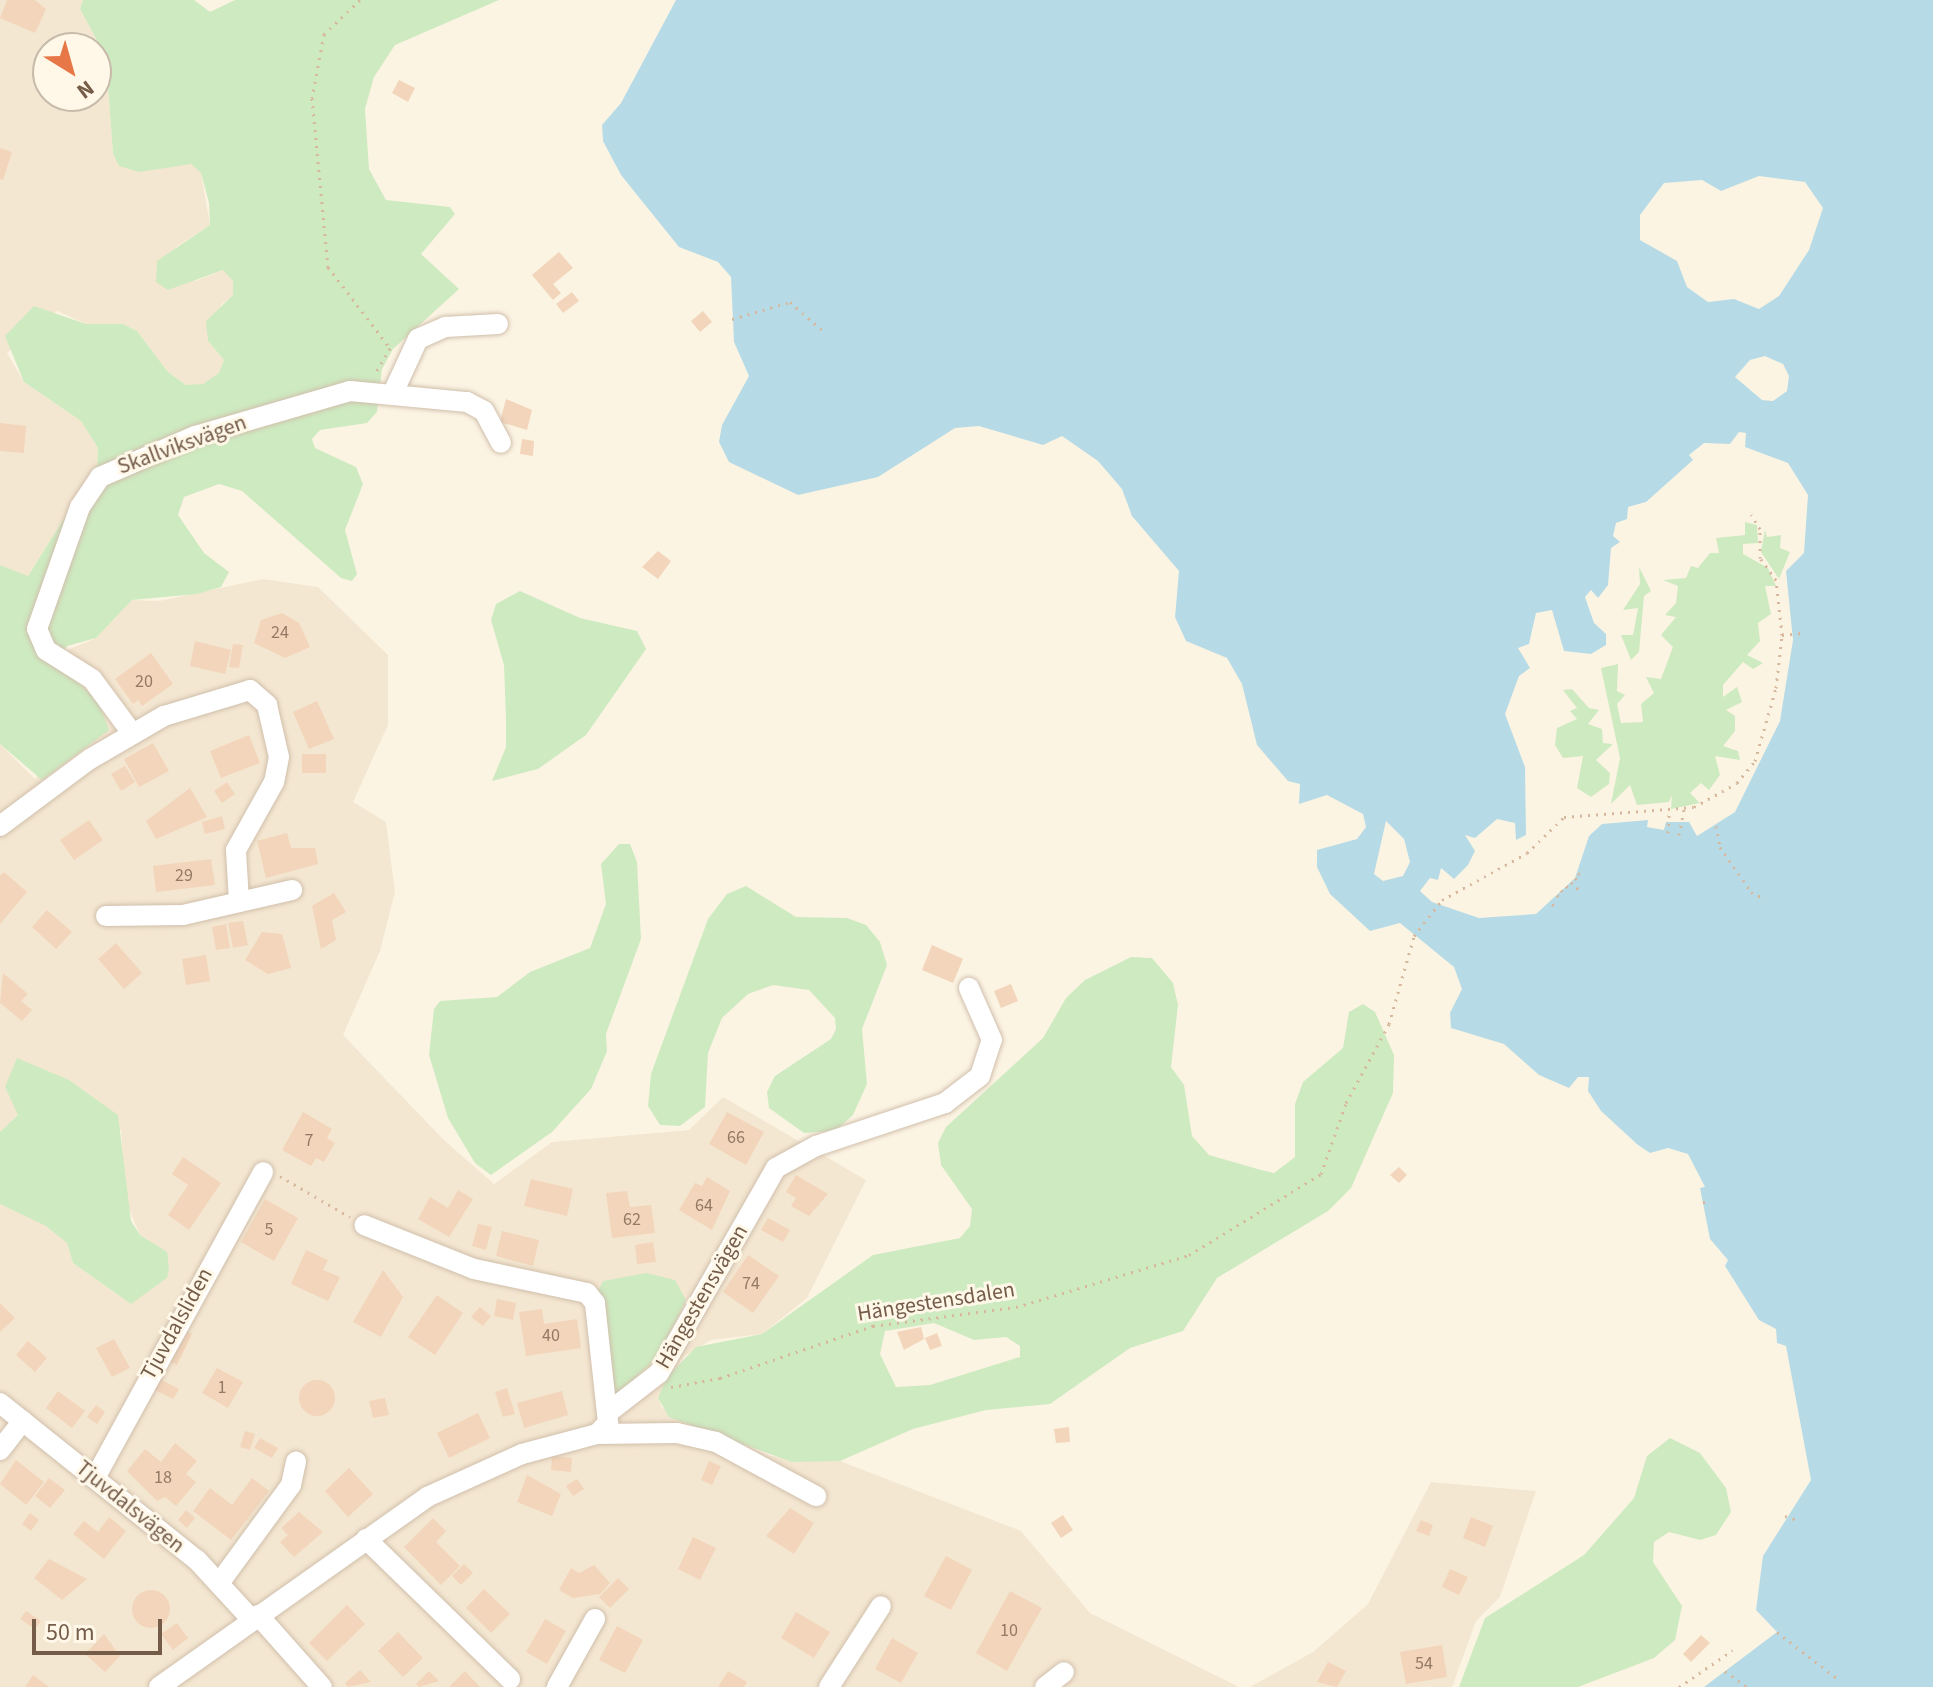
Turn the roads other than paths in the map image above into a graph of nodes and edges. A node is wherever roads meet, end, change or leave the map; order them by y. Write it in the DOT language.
graph roads {
  1 [pos="498,324"];
  2 [pos="393,393"];
  3 [pos="501,443"];
  4 [pos="132,733"];
  5 [pos="0,826"];
  6 [pos="292,890"];
  7 [pos="239,902"];
  8 [pos="106,916"];
  9 [pos="969,988"];
  10 [pos="263,1172"];
  11 [pos="364,1225"];
  12 [pos="0,1403"];
  13 [pos="610,1411"];
  14 [pos="23,1421"];
  15 [pos="597,1434"];
  16 [pos="0,1450"];
  17 [pos="296,1462"];
  18 [pos="95,1478"];
  19 [pos="816,1496"];
  20 [pos="366,1539"];
  21 [pos="220,1582"];
  22 [pos="881,1606"];
  23 [pos="255,1618"];
  24 [pos="595,1619"];
  25 [pos="1064,1672"];
  26 [pos="510,1679"];
  27 [pos="159,1687"];
  28 [pos="322,1687"];
  29 [pos="557,1687"];
  30 [pos="829,1687"];
  31 [pos="1045,1687"];
  1 -- 2 [label="street"];
  2 -- 3 [label="street, Skallviksvägen"];
  2 -- 4 [label="street, Skallviksvägen"];
  4 -- 5 [label="street"];
  4 -- 7 [label="street"];
  6 -- 7 [label="street"];
  7 -- 8 [label="street"];
  9 -- 13 [label="street, Hängestensvägen"];
  10 -- 18 [label="street, Tjuvdalsliden"];
  11 -- 13 [label="street"];
  12 -- 14 [label="street, Tjuvdalsvägen"];
  13 -- 15 [label="street, Hängestensvägen"];
  14 -- 16 [label="street"];
  14 -- 18 [label="street, Tjuvdalsvägen"];
  15 -- 19 [label="street"];
  15 -- 20 [label="street"];
  17 -- 21 [label="street"];
  18 -- 21 [label="street, Tjuvdalsvägen"];
  20 -- 23 [label="street"];
  20 -- 26 [label="street"];
  21 -- 23 [label="street, Tjuvdalsvägen"];
  22 -- 30 [label="street"];
  23 -- 27 [label="street"];
  23 -- 28 [label="street, Tjuvdalsvägen"];
  24 -- 29 [label="street"];
  25 -- 31 [label="street"];
}
